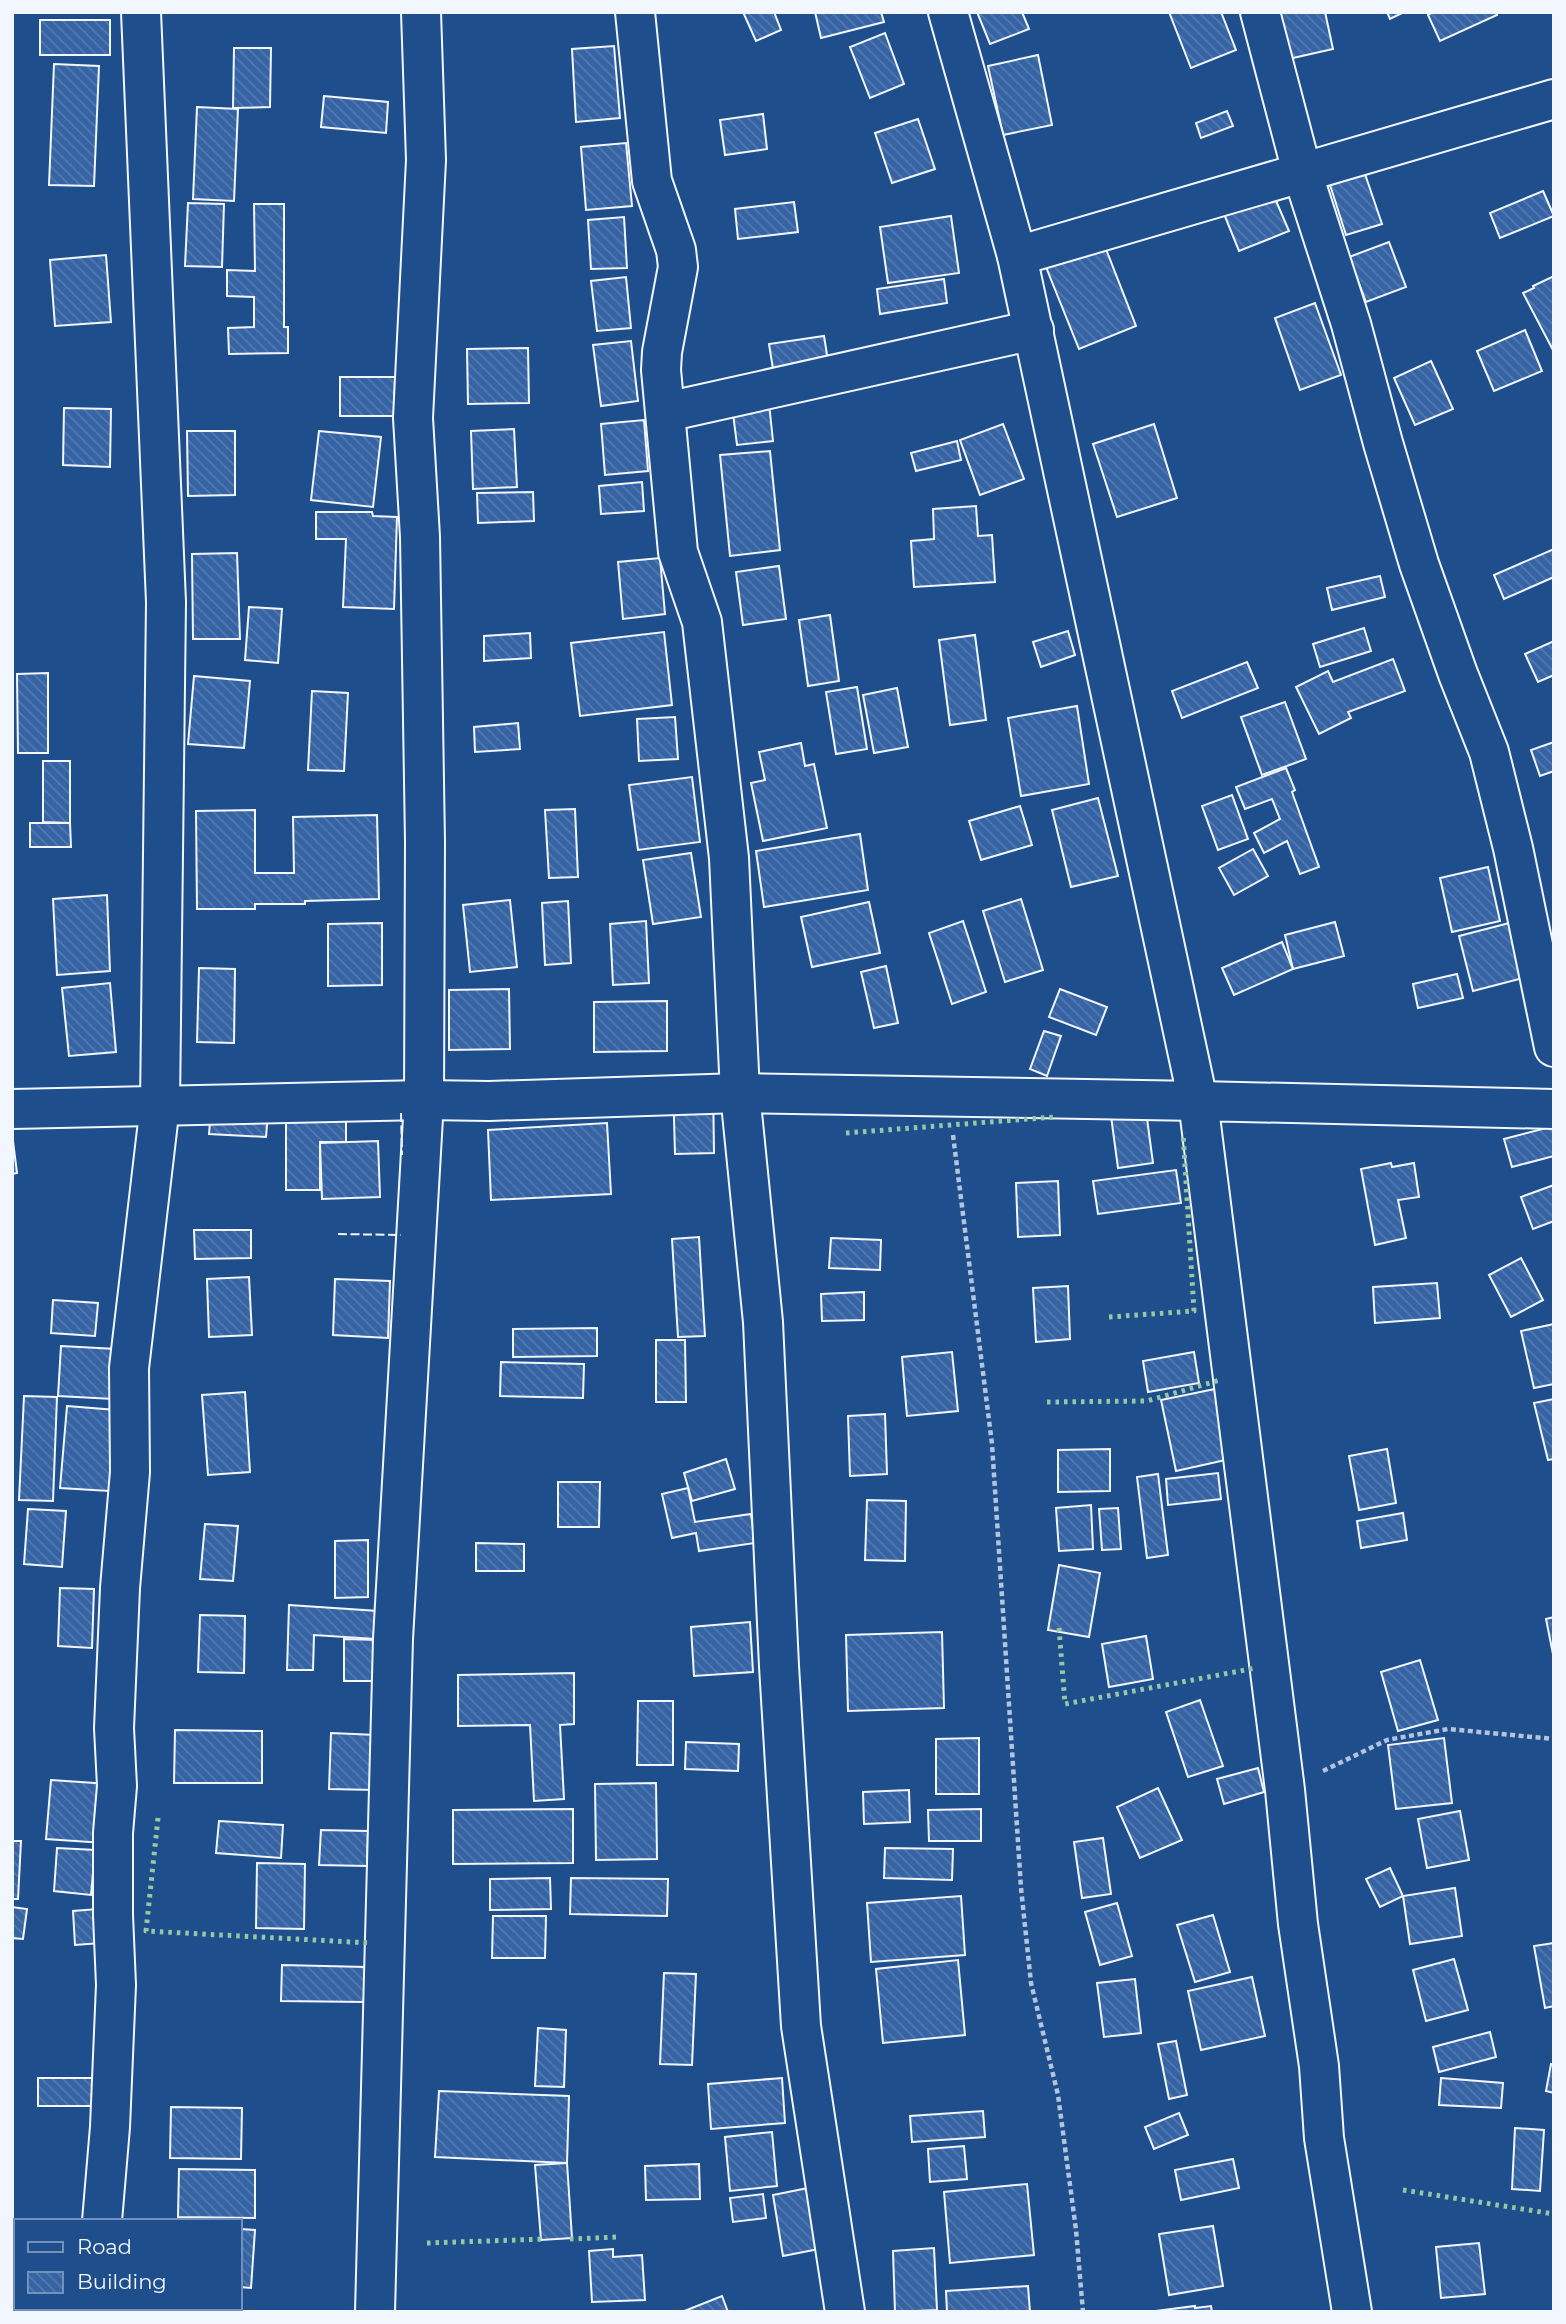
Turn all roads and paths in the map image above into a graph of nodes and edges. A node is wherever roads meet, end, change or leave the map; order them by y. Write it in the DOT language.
graph roads {
  1 [pos="141,12"];
  2 [pos="421,12"];
  3 [pos="635,12"];
  4 [pos="948,12"];
  5 [pos="1260,12"];
  6 [pos="1554,99"];
  7 [pos="1302,172"];
  8 [pos="1017,256"];
  9 [pos="1034,330"];
  10 [pos="666,412"];
  11 [pos="1554,1047"];
  12 [pos="740,1093"];
  13 [pos="949,1096"];
  14 [pos="424,1100"];
  15 [pos="1198,1101"];
  16 [pos="160,1105"];
  17 [pos="12,1109"];
  18 [pos="1554,1109"];
  19 [pos="1554,1739"];
  20 [pos="1284,1790"];
  21 [pos="102,2219"];
  22 [pos="375,2312"];
  23 [pos="845,2312"];
  24 [pos="1083,2312"];
  25 [pos="1352,2312"];
  1 -- 16 [label="street"];
  2 -- 14 [label="street"];
  3 -- 10 [label="street"];
  4 -- 8 [label="street"];
  5 -- 7 [label="street"];
  6 -- 7 [label="street"];
  7 -- 8 [label="street"];
  7 -- 11 [label="street"];
  8 -- 9 [label="street"];
  9 -- 10 [label="street"];
  9 -- 15 [label="street"];
  10 -- 12 [label="street"];
  12 -- 13 [label="street"];
  12 -- 14 [label="street"];
  12 -- 23 [label="street"];
  13 -- 15 [label="street"];
  13 -- 24 [label="path"];
  14 -- 16 [label="street"];
  14 -- 22 [label="street"];
  15 -- 18 [label="street"];
  15 -- 20 [label="street"];
  16 -- 17 [label="street"];
  16 -- 21 [label="street"];
  19 -- 20 [label="path"];
  20 -- 25 [label="street"];
}
